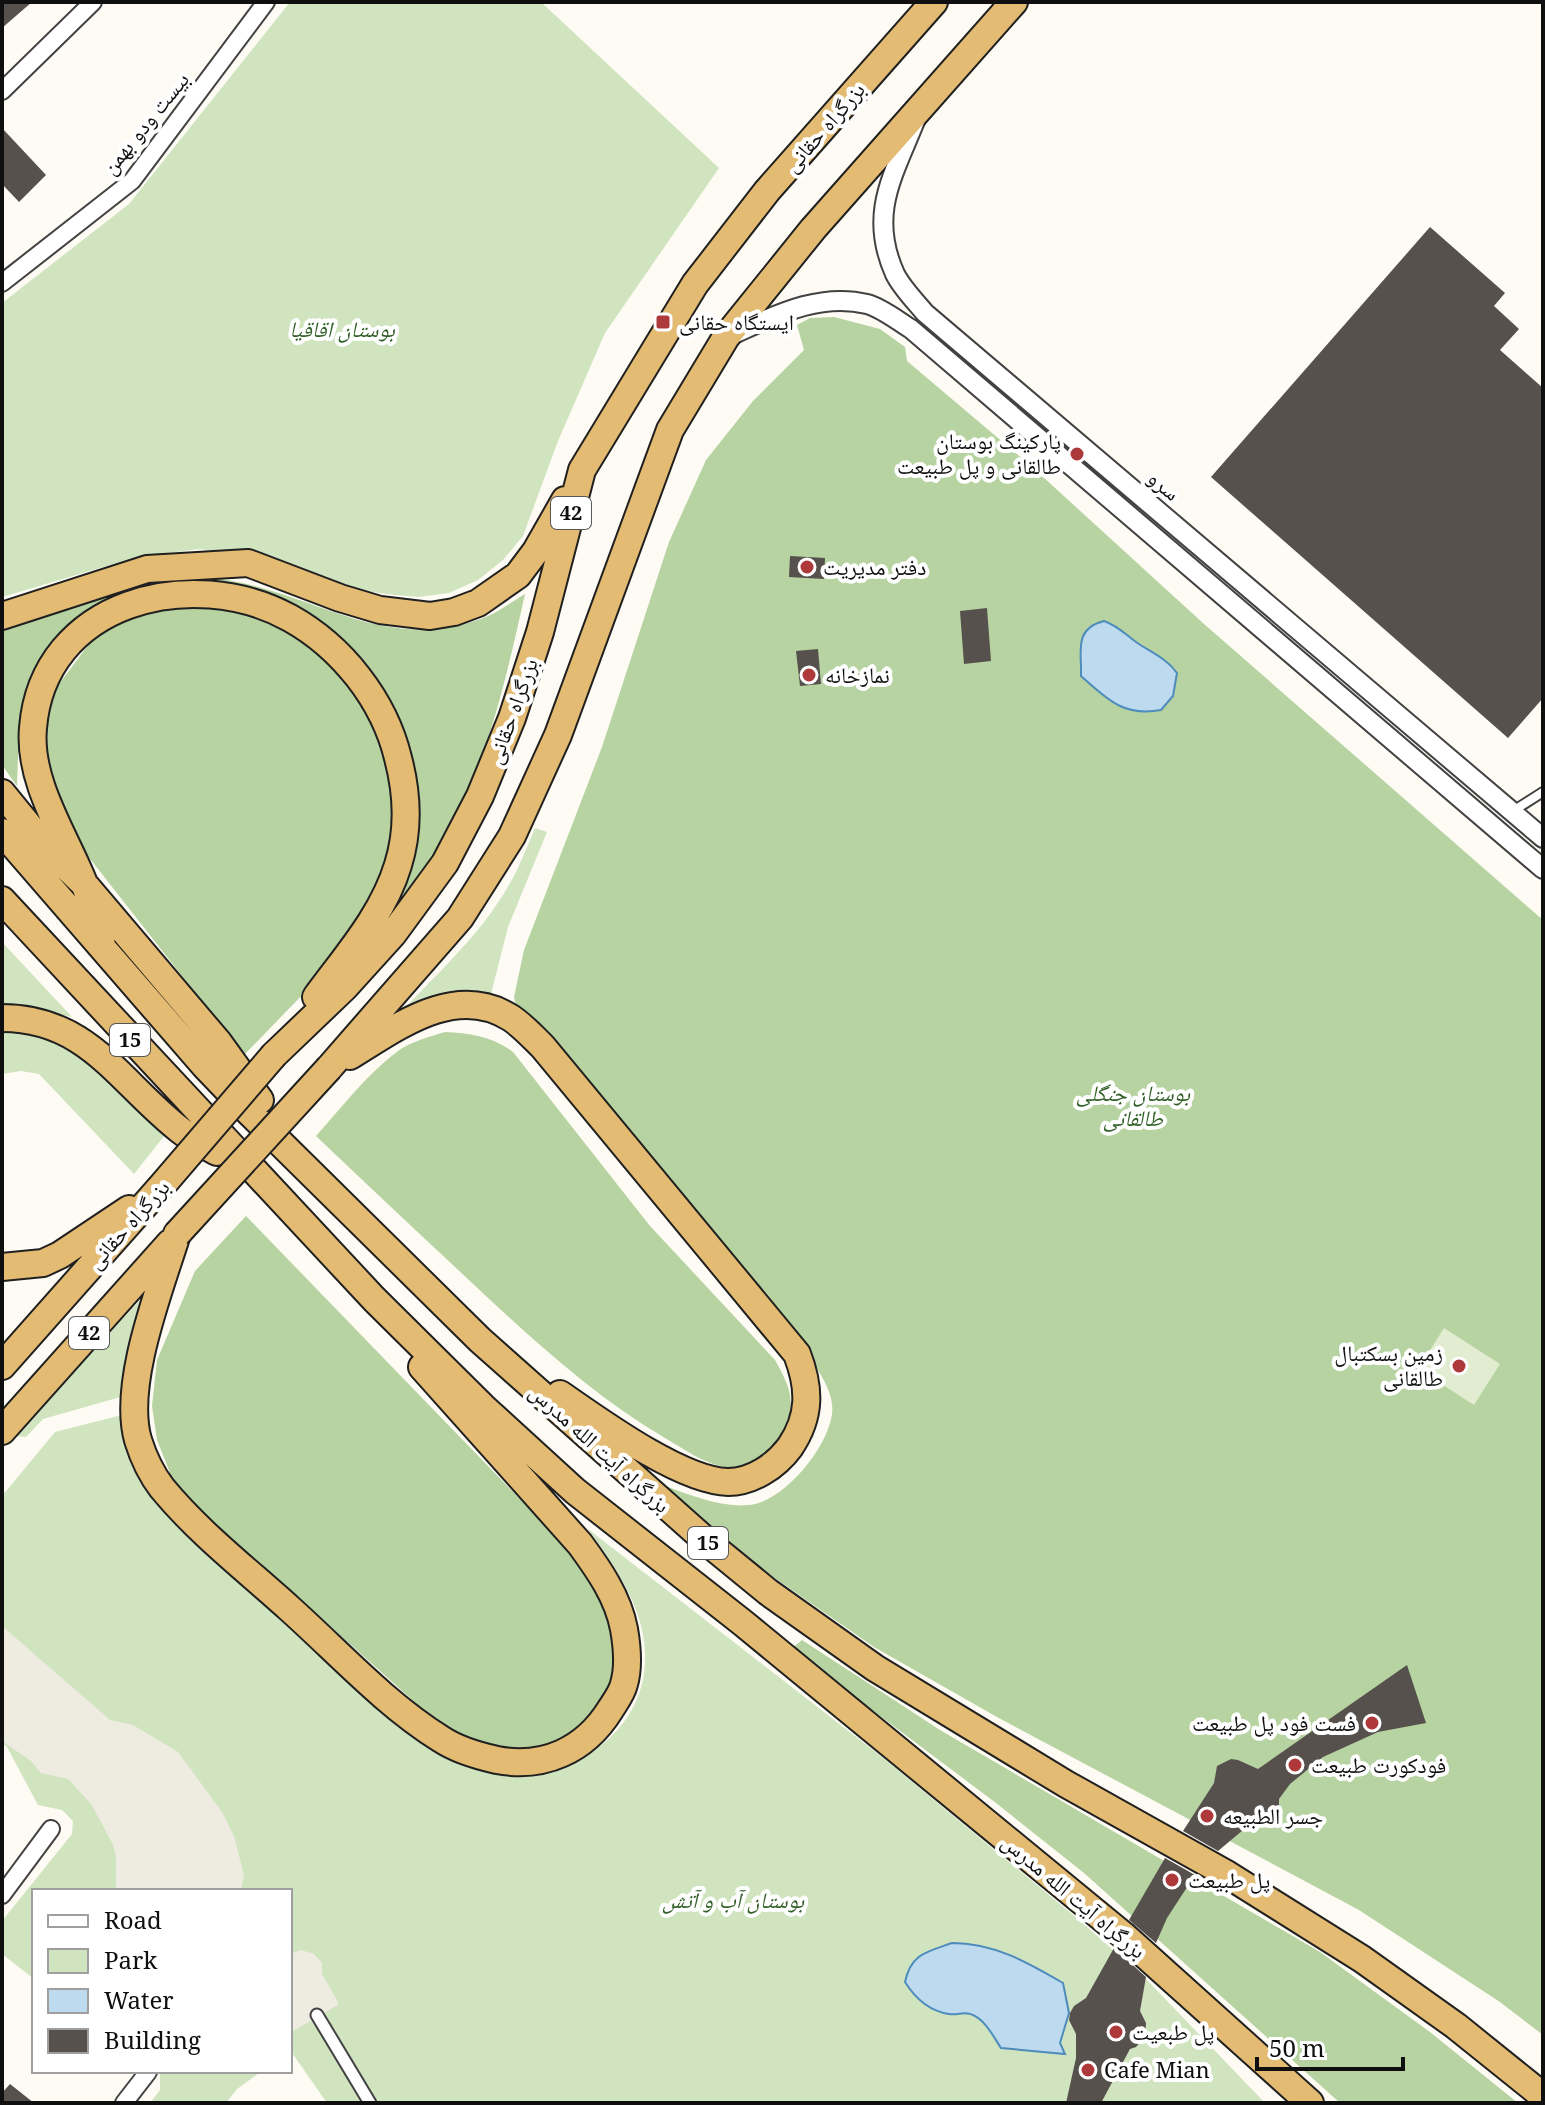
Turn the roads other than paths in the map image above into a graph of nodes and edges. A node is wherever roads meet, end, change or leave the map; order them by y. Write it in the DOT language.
graph roads {
  1 [pos="93,2"];
  2 [pos="266,2"];
  3 [pos="934,2"];
  4 [pos="1014,2"];
  5 [pos="2,91"];
  6 [pos="920,108"];
  7 [pos="2,283"];
  8 [pos="726,337"];
  9 [pos="582,470"];
  10 [pos="2,616"];
  11 [pos="1543,792"];
  12 [pos="2,793"];
  13 [pos="1513,812"];
  14 [pos="2,832"];
  15 [pos="1543,838"];
  16 [pos="1543,869"];
  17 [pos="85,885"];
  18 [pos="2,900"];
  19 [pos="103,951"];
  20 [pos="2,1018"];
  21 [pos="274,1055"];
  22 [pos="329,1068"];
  23 [pos="310,1172"];
  24 [pos="262,1178"];
  25 [pos="159,1189"];
  26 [pos="177,1234"];
  27 [pos="2,1267"];
  28 [pos="374,1299"];
  29 [pos="480,1340"];
  30 [pos="2,1366"];
  31 [pos="2,1431"];
  32 [pos="51,1829"];
  33 [pos="2,1895"];
  34 [pos="317,2015"];
  35 [pos="147,2073"];
  36 [pos="1543,2096"];
  37 [pos="1307,2102"];
  38 [pos="124,2103"];
  39 [pos="370,2103"];
  1 -- 5 [label="street"];
  2 -- 7 [label="street, بیست ودو بهمن"];
  3 -- 9 [label="highway, بزرگراه حقانی / 42"];
  4 -- 6 [label="highway, 42"];
  6 -- 8 [label="highway, بزرگراه حقانی / 42"];
  6 -- 13 [label="street, سرو"];
  8 -- 16 [label="street, سرو"];
  8 -- 22 [label="highway, بزرگراه حقانی / 42"];
  9 -- 10 [label="highway"];
  9 -- 21 [label="highway, بزرگراه حقانی / 42"];
  11 -- 13 [label="lane"];
  12 -- 17 [label="highway"];
  13 -- 15 [label="street, سرو"];
  14 -- 19 [label="highway, بزرگراه آیت الله مدرس / 15"];
  17 -- 19 [label="highway"];
  17 -- 21 [label="highway"];
  17 -- 23 [label="highway"];
  18 -- 24 [label="highway, بزرگراه آیت الله مدرس / 15"];
  19 -- 23 [label="highway, بزرگراه آیت الله مدرس / 15"];
  20 -- 24 [label="highway"];
  21 -- 25 [label="highway, بزرگراه حقانی / 42, bridge"];
  22 -- 26 [label="highway, بزرگراه حقانی / 42, bridge"];
  22 -- 29 [label="highway"];
  23 -- 29 [label="highway, بزرگراه آیت الله مدرس / 15"];
  24 -- 28 [label="highway, بزرگراه آیت الله مدرس / 15"];
  25 -- 27 [label="highway"];
  25 -- 30 [label="highway, بزرگراه حقانی / 42"];
  26 -- 28 [label="highway"];
  26 -- 31 [label="highway, بزرگراه حقانی / 42"];
  28 -- 37 [label="highway, بزرگراه آیت الله مدرس / 15"];
  29 -- 36 [label="highway, بزرگراه آیت الله مدرس / 15"];
  32 -- 33 [label="street"];
  34 -- 39 [label="street"];
  35 -- 38 [label="street"];
}
